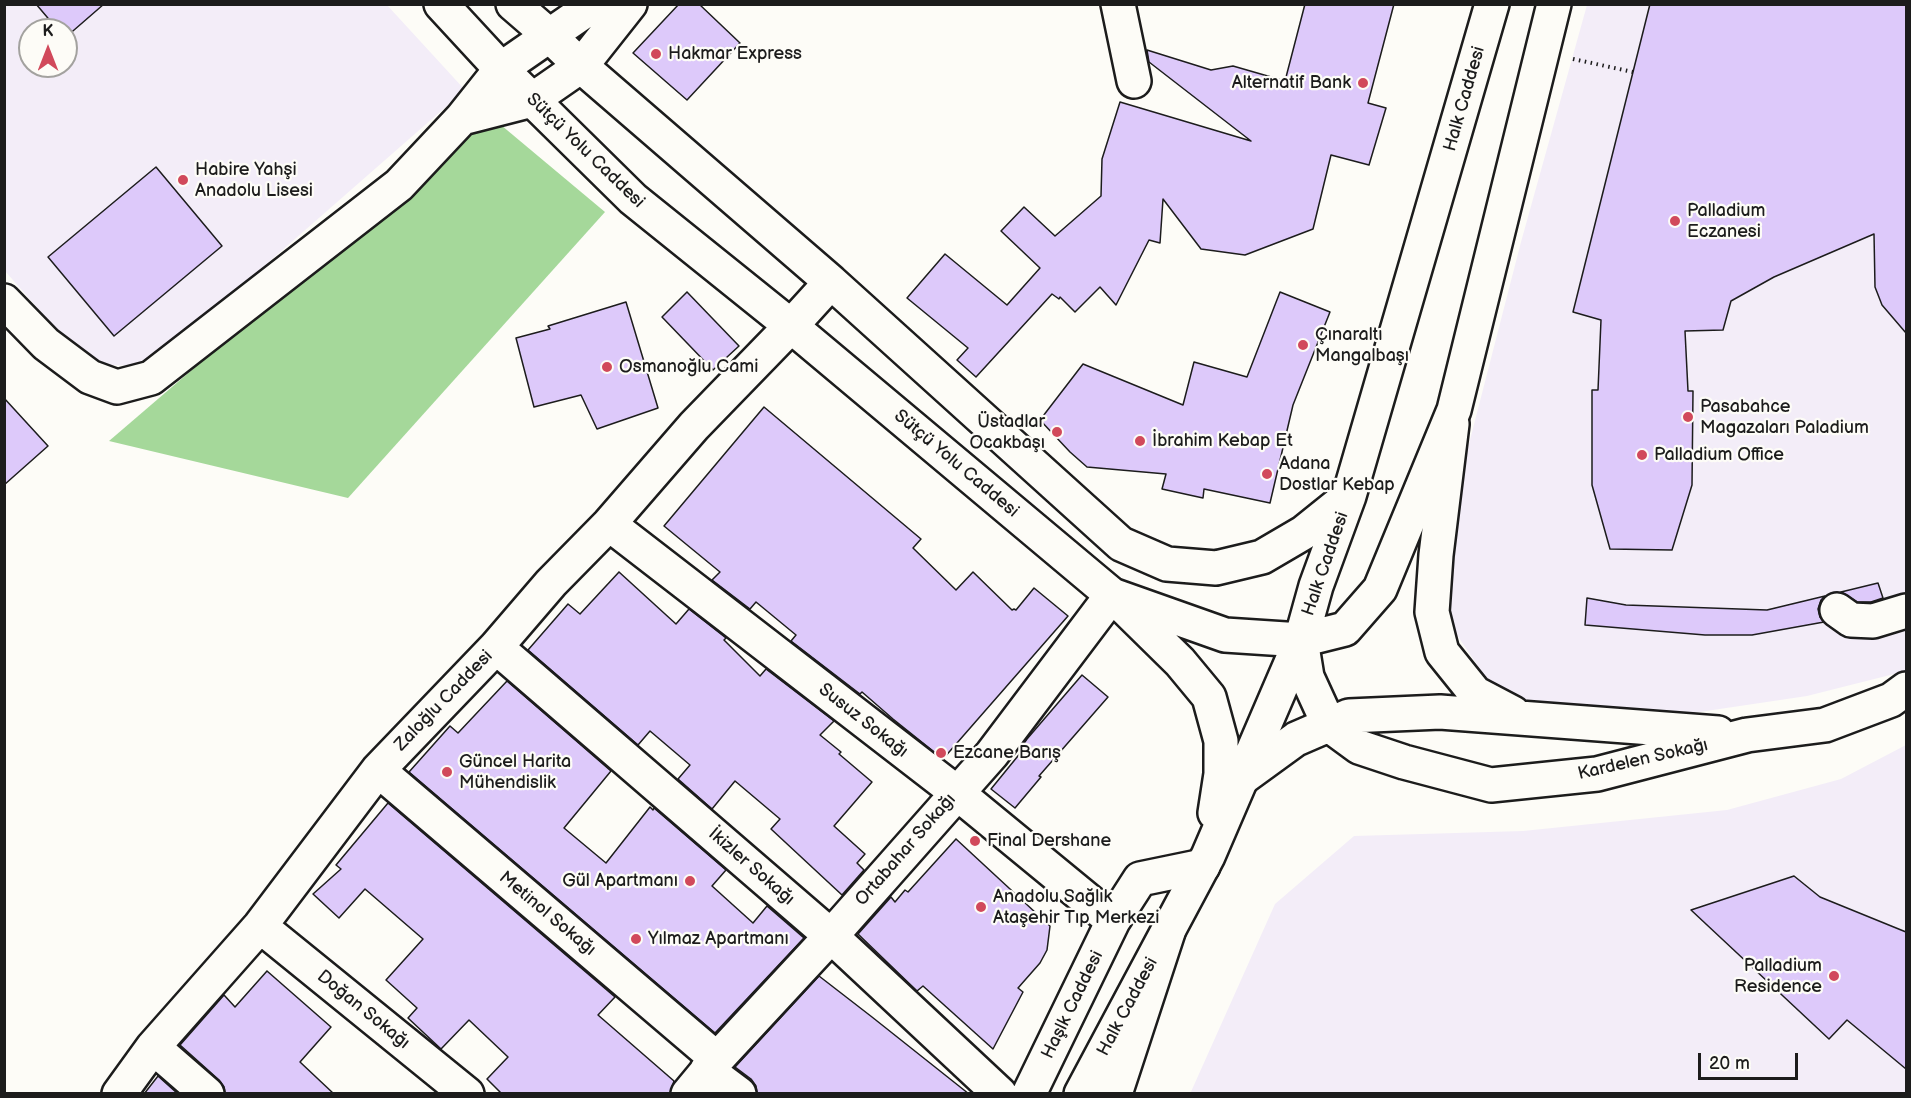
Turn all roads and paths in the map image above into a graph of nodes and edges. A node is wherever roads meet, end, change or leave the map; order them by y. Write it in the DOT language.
graph roads {
  1 [pos="441,4"];
  2 [pos="513,4"];
  3 [pos="595,4"];
  4 [pos="630,4"];
  5 [pos="1118,4"];
  6 [pos="1492,4"];
  7 [pos="1554,4"];
  8 [pos="550,36"];
  9 [pos="1542,53"];
  10 [pos="581,66"];
  11 [pos="501,69"];
  12 [pos="1633,72"];
  13 [pos="1134,81"];
  14 [pos="532,100"];
  15 [pos="462,118"];
  16 [pos="831,282"];
  17 [pos="4,301"];
  18 [pos="791,326"];
  19 [pos="1454,410"];
  20 [pos="1349,496"];
  21 [pos="609,524"];
  22 [pos="1112,595"];
  23 [pos="1838,610"];
  24 [pos="1906,611"];
  25 [pos="1301,640"];
  26 [pos="496,647"];
  27 [pos="1906,689"];
  28 [pos="1520,717"];
  29 [pos="1329,725"];
  30 [pos="1747,735"];
  31 [pos="378,770"];
  32 [pos="1241,778"];
  33 [pos="956,792"];
  34 [pos="1205,861"];
  35 [pos="1113,921"];
  36 [pos="260,926"];
  37 [pos="1168,932"];
  38 [pos="831,936"];
  39 [pos="153,1047"];
  40 [pos="704,1074"];
  41 [pos="119,1094"];
  42 [pos="207,1094"];
  43 [pos="466,1094"];
  44 [pos="739,1094"];
  45 [pos="1000,1094"];
  46 [pos="1029,1094"];
  47 [pos="1082,1094"];
  48 [pos="1115,1094"];
  1 -- 11 [label="main road, Sütçü Yolu Caddesi"];
  2 -- 8 [label="main road"];
  3 -- 8 [label="main road"];
  4 -- 10 [label="main road"];
  5 -- 13 [label="main road"];
  6 -- 20 [label="main road, Halk Caddesi"];
  7 -- 9 [label="main road"];
  8 -- 10 [label="main road"];
  8 -- 11 [label="main road"];
  9 -- 12 [label="path"];
  9 -- 19 [label="main road"];
  10 -- 14 [label="main road"];
  10 -- 16 [label="main road"];
  11 -- 14 [label="main road, Sütçü Yolu Caddesi"];
  11 -- 15 [label="main road"];
  14 -- 15 [label="main road"];
  14 -- 18 [label="main road, Sütçü Yolu Caddesi"];
  15 -- 17 [label="main road"];
  16 -- 18 [label="main road, Zaloğlu Caddesi"];
  16 -- 20 [label="main road"];
  18 -- 21 [label="main road, Zaloğlu Caddesi"];
  18 -- 22 [label="main road, Sütçü Yolu Caddesi"];
  19 -- 25 [label="main road, Sütçü Yolu Caddesi"];
  19 -- 28 [label="main road"];
  20 -- 25 [label="main road, Halk Caddesi"];
  21 -- 26 [label="main road, Zaloğlu Caddesi"];
  21 -- 33 [label="main road, Susuz Sokağı"];
  22 -- 25 [label="main road, Sütçü Yolu Caddesi"];
  22 -- 33 [label="main road, Ortabahar Sokağı"];
  22 -- 34 [label="main road"];
  23 -- 24 [label="main road"];
  25 -- 29 [label="main road, Kardelen Sokağı"];
  25 -- 32 [label="main road, Halk Caddesi"];
  26 -- 31 [label="main road, Zaloğlu Caddesi"];
  26 -- 38 [label="main road, İkizler Sokağı"];
  27 -- 30 [label="main road, Kardelen Sokağı"];
  28 -- 29 [label="main road"];
  28 -- 30 [label="main road"];
  29 -- 30 [label="main road, Kardelen Sokağı"];
  29 -- 32 [label="main road"];
  31 -- 36 [label="main road, Zaloğlu Caddesi"];
  31 -- 40 [label="main road, Metinol Sokağı"];
  32 -- 34 [label="main road, Halk Caddesi"];
  33 -- 35 [label="main road, Susuz Sokağı"];
  33 -- 38 [label="main road, Ortabahar Sokağı"];
  34 -- 35 [label="main road, Haşlk Caddesi"];
  34 -- 37 [label="main road, Halk Caddesi"];
  35 -- 46 [label="main road, Haşlk Caddesi"];
  36 -- 39 [label="main road, Zaloğlu Caddesi"];
  36 -- 43 [label="main road, Doğan Sokağı"];
  37 -- 47 [label="main road, Halk Caddesi"];
  37 -- 48 [label="main road"];
  38 -- 40 [label="main road, Ortabahar Sokağı"];
  38 -- 45 [label="main road, İkizler Sokağı"];
  39 -- 41 [label="main road, Zaloğlu Caddesi"];
  39 -- 42 [label="main road"];
  40 -- 44 [label="main road, Metinol Sokağı"];
}
